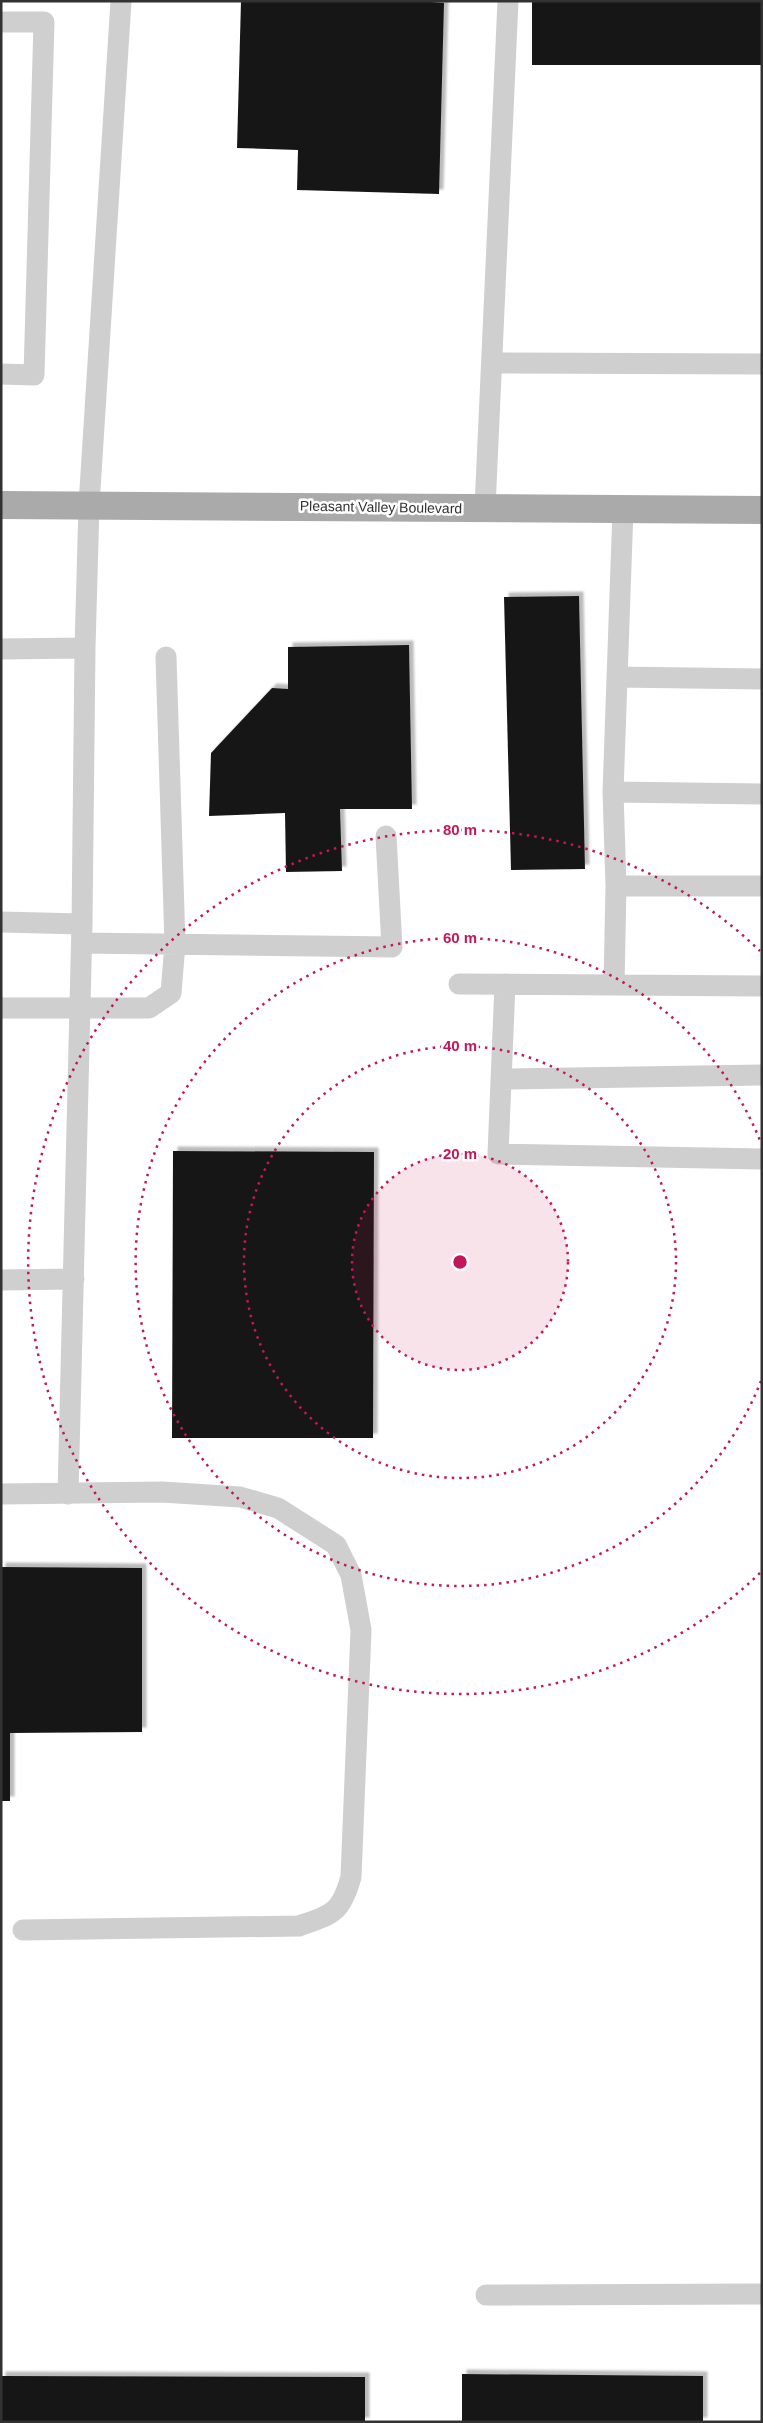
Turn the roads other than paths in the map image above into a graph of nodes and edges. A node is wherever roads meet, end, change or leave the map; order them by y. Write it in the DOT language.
graph roads {
  1 [pos="121,1"];
  2 [pos="508,1"];
  3 [pos="1,22"];
  4 [pos="492,363"];
  5 [pos="762,364"];
  6 [pos="1,374"];
  7 [pos="1,505"];
  8 [pos="89,506"];
  9 [pos="485,508"];
  10 [pos="623,509"];
  11 [pos="762,510"];
  12 [pos="85,648"];
  13 [pos="1,649"];
  14 [pos="166,657"];
  15 [pos="618,677"];
  16 [pos="762,679"];
  17 [pos="613,792"];
  18 [pos="762,794"];
  19 [pos="386,836"];
  20 [pos="616,886"];
  21 [pos="762,886"];
  22 [pos="1,922"];
  23 [pos="82,933"];
  24 [pos="174,944"];
  25 [pos="459,984"];
  26 [pos="505,984"];
  27 [pos="614,985"];
  28 [pos="762,986"];
  29 [pos="80,1007"];
  30 [pos="1,1008"];
  31 [pos="762,1075"];
  32 [pos="501,1079"];
  33 [pos="762,1159"];
  34 [pos="74,1279"];
  35 [pos="1,1280"];
  36 [pos="1,1494"];
  37 [pos="68,1494"];
  38 [pos="24,1930"];
  39 [pos="762,2294"];
  40 [pos="486,2295"];
  1 -- 8 [label="lane"];
  2 -- 4 [label="lane"];
  3 -- 6 [label="lane"];
  4 -- 5 [label="lane"];
  4 -- 9 [label="lane"];
  7 -- 8 [label="main road, Pleasant Valley Boulevard"];
  8 -- 9 [label="main road, Pleasant Valley Boulevard"];
  8 -- 12 [label="lane"];
  9 -- 10 [label="main road, Pleasant Valley Boulevard"];
  10 -- 11 [label="main road, Pleasant Valley Boulevard"];
  10 -- 15 [label="lane"];
  12 -- 13 [label="lane"];
  12 -- 23 [label="lane"];
  14 -- 24 [label="lane"];
  15 -- 16 [label="lane"];
  15 -- 17 [label="lane"];
  17 -- 18 [label="lane"];
  17 -- 20 [label="lane"];
  19 -- 24 [label="lane"];
  20 -- 21 [label="lane"];
  20 -- 27 [label="lane"];
  22 -- 23 [label="lane"];
  23 -- 24 [label="lane"];
  23 -- 29 [label="lane"];
  24 -- 29 [label="lane"];
  25 -- 26 [label="lane"];
  26 -- 27 [label="lane"];
  26 -- 32 [label="lane"];
  27 -- 28 [label="lane"];
  29 -- 30 [label="lane"];
  29 -- 34 [label="lane"];
  31 -- 32 [label="lane"];
  32 -- 33 [label="lane"];
  34 -- 35 [label="lane"];
  34 -- 37 [label="lane"];
  36 -- 37 [label="lane"];
  37 -- 38 [label="lane"];
  39 -- 40 [label="lane"];
}
